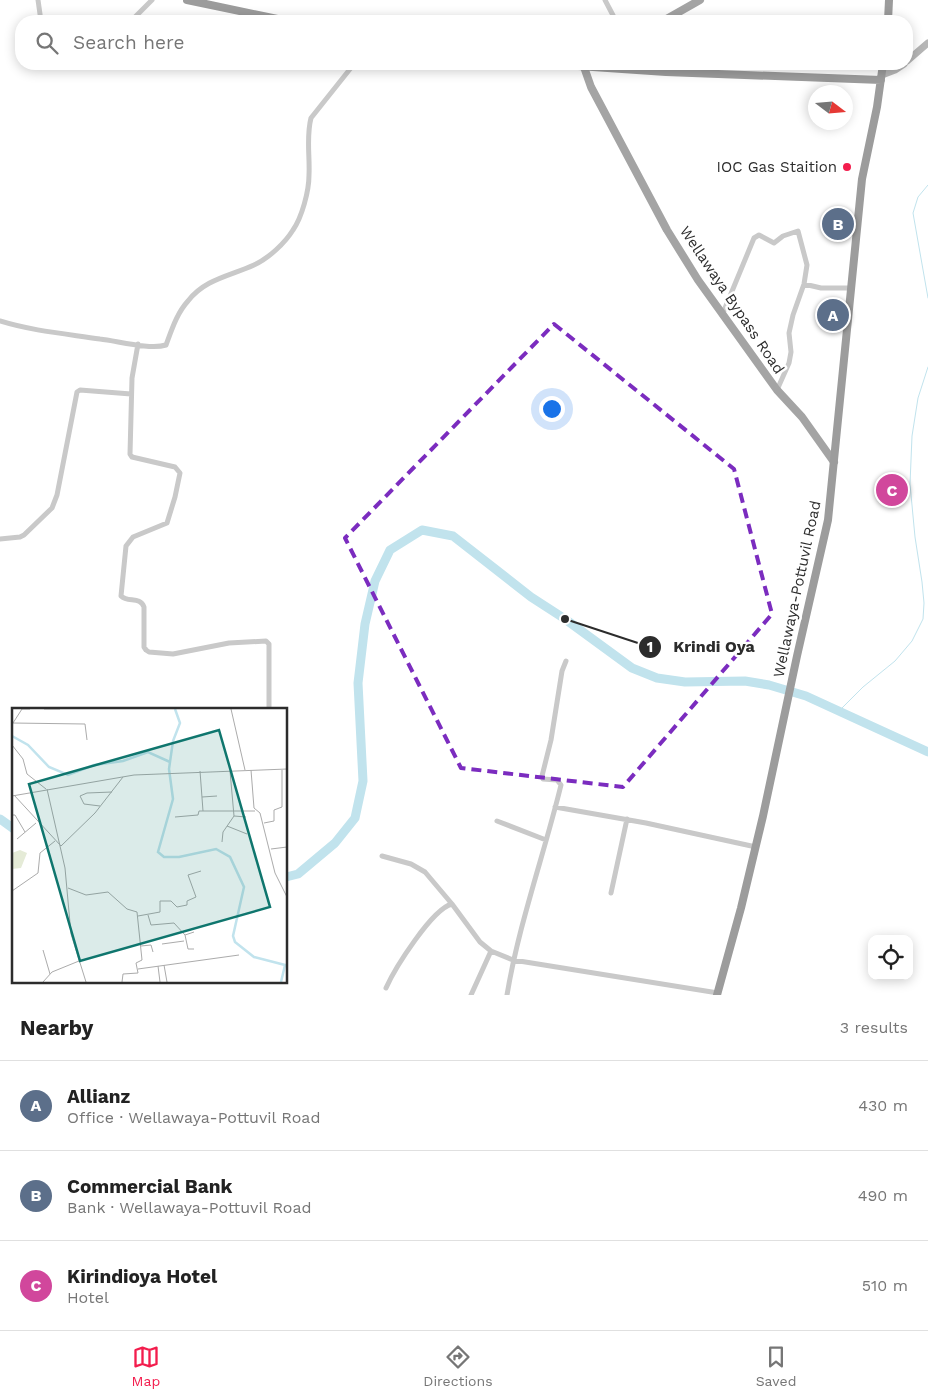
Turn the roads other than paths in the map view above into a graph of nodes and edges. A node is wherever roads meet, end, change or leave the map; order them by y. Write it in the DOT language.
graph roads {
  1 [pos="38,0"];
  2 [pos="152,0"];
  3 [pos="187,0"];
  4 [pos="605,0"];
  5 [pos="700,0"];
  6 [pos="889,0"];
  7 [pos="40,15"];
  8 [pos="136,15"];
  9 [pos="258,15"];
  10 [pos="613,15"];
  11 [pos="674,15"];
  12 [pos="888,15"];
  13 [pos="928,43"];
  14 [pos="913,56"];
  15 [pos="349,70"];
  16 [pos="587,70"];
  17 [pos="643,70"];
  18 [pos="882,70"];
  19 [pos="895,70"];
  20 [pos="881,77"];
  21 [pos="804,284"];
  22 [pos="851,288"];
  23 [pos="723,313"];
  24 [pos="0,321"];
  25 [pos="138,344"];
  26 [pos="777,390"];
  27 [pos="131,394"];
  28 [pos="834,462"];
  29 [pos="0,539"];
  30 [pos="566,661"];
  31 [pos="269,708"];
  32 [pos="555,807"];
  33 [pos="627,819"];
  34 [pos="497,821"];
  35 [pos="546,840"];
  36 [pos="756,846"];
  37 [pos="382,856"];
  38 [pos="611,893"];
  39 [pos="452,904"];
  40 [pos="491,951"];
  41 [pos="513,960"];
  42 [pos="386,988"];
  43 [pos="718,994"];
  44 [pos="471,995"];
  45 [pos="508,995"];
  1 -- 7 [label="street"];
  2 -- 8 [label="street"];
  3 -- 9 [label="highway"];
  4 -- 10 [label="street"];
  5 -- 11 [label="main road"];
  6 -- 12 [label="highway"];
  13 -- 14 [label="main road"];
  15 -- 25 [label="street"];
  16 -- 23 [label="main road, Wellawaya Bypass Road"];
  17 -- 20 [label="highway"];
  18 -- 20 [label="highway, Wellawaya-Pottuvil Road"];
  19 -- 20 [label="main road"];
  20 -- 22 [label="highway, Wellawaya-Pottuvil Road"];
  21 -- 22 [label="street"];
  21 -- 23 [label="street"];
  21 -- 26 [label="street"];
  22 -- 28 [label="highway, Wellawaya-Pottuvil Road"];
  23 -- 26 [label="main road, Wellawaya Bypass Road"];
  24 -- 25 [label="street"];
  25 -- 27 [label="street"];
  26 -- 28 [label="main road, Wellawaya Bypass Road"];
  27 -- 29 [label="street"];
  27 -- 31 [label="street"];
  28 -- 36 [label="highway, Wellawaya-Pottuvil Road"];
  30 -- 32 [label="street"];
  32 -- 33 [label="street"];
  32 -- 35 [label="street"];
  33 -- 36 [label="street"];
  33 -- 38 [label="street"];
  34 -- 35 [label="street"];
  35 -- 41 [label="street"];
  36 -- 43 [label="highway, Wellawaya-Pottuvil Road"];
  37 -- 39 [label="street"];
  39 -- 40 [label="street"];
  39 -- 42 [label="street"];
  40 -- 41 [label="street"];
  40 -- 44 [label="street"];
  41 -- 43 [label="street"];
  41 -- 45 [label="street"];
}
